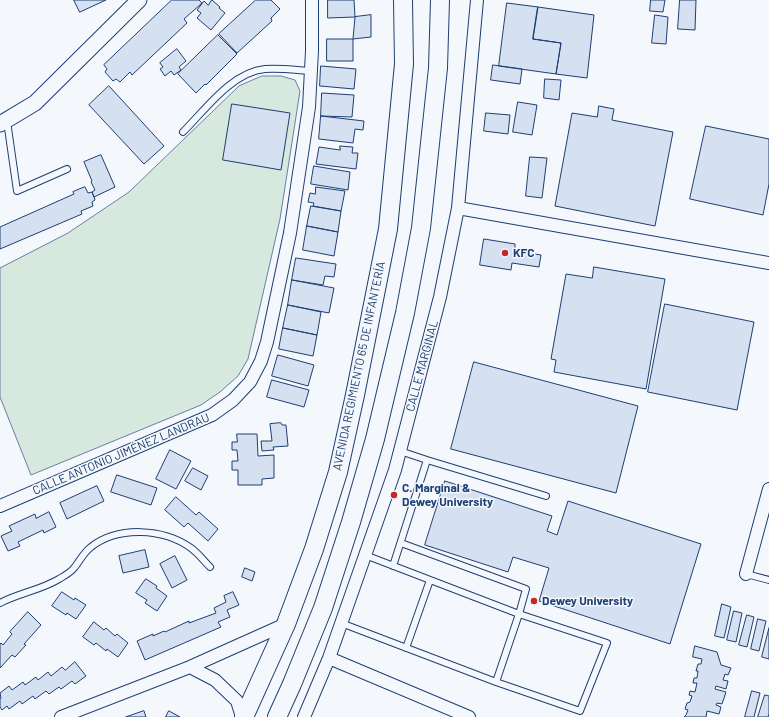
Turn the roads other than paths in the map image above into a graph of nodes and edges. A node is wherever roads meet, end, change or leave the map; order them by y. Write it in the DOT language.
graph roads {
  1 [pos="139,0"];
  2 [pos="312,0"];
  3 [pos="403,0"];
  4 [pos="440,0"];
  5 [pos="477,0"];
  6 [pos="311,71"];
  7 [pos="4,122"];
  8 [pos="183,132"];
  9 [pos="67,169"];
  10 [pos="458,208"];
  11 [pos="769,263"];
  12 [pos="400,451"];
  13 [pos="427,460"];
  14 [pos="769,490"];
  15 [pos="546,496"];
  16 [pos="0,506"];
  17 [pos="766,514"];
  18 [pos="401,543"];
  19 [pos="365,555"];
  20 [pos="393,566"];
  21 [pos="210,567"];
  22 [pos="746,574"];
  23 [pos="430,580"];
  24 [pos="769,580"];
  25 [pos="0,603"];
  26 [pos="519,614"];
  27 [pos="341,623"];
  28 [pos="286,624"];
  29 [pos="406,648"];
  30 [pos="329,658"];
  31 [pos="190,667"];
  32 [pos="496,682"];
  33 [pos="61,717"];
  34 [pos="243,717"];
  35 [pos="277,717"];
  36 [pos="304,717"];
  37 [pos="470,717"];
  1 -- 7 [label="street"];
  2 -- 6 [label="street, CALLE ANTONIO JIMÉNEZ LANDRAU"];
  3 -- 28 [label="main road, AVENIDA REGIMIENTO 65 DE INFANTERÍA"];
  4 -- 35 [label="main road"];
  5 -- 10 [label="street, CALLE MARGINAL"];
  6 -- 8 [label="lane"];
  6 -- 16 [label="street, CALLE ANTONIO JIMÉNEZ LANDRAU"];
  7 -- 9 [label="lane"];
  10 -- 11 [label="street"];
  10 -- 12 [label="street, CALLE MARGINAL"];
  12 -- 13 [label="lane"];
  12 -- 19 [label="street, CALLE MARGINAL"];
  13 -- 15 [label="lane"];
  13 -- 18 [label="lane"];
  14 -- 17 [label="street"];
  17 -- 22 [label="street"];
  18 -- 20 [label="lane"];
  18 -- 26 [label="lane"];
  19 -- 20 [label="lane"];
  19 -- 27 [label="street, CALLE MARGINAL"];
  20 -- 23 [label="lane"];
  21 -- 25 [label="lane"];
  22 -- 24 [label="lane"];
  23 -- 26 [label="lane"];
  23 -- 29 [label="lane"];
  26 -- 32 [label="lane"];
  26 -- 32 [label="lane"];
  27 -- 29 [label="lane"];
  27 -- 30 [label="street, CALLE MARGINAL"];
  28 -- 31 [label="street"];
  28 -- 34 [label="main road, AVENIDA REGIMIENTO 65 DE INFANTERÍA"];
  29 -- 32 [label="lane"];
  30 -- 36 [label="street, CALLE MARGINAL"];
  30 -- 37 [label="street"];
  31 -- 33 [label="street"];
  31 -- 34 [label="street"];
}
